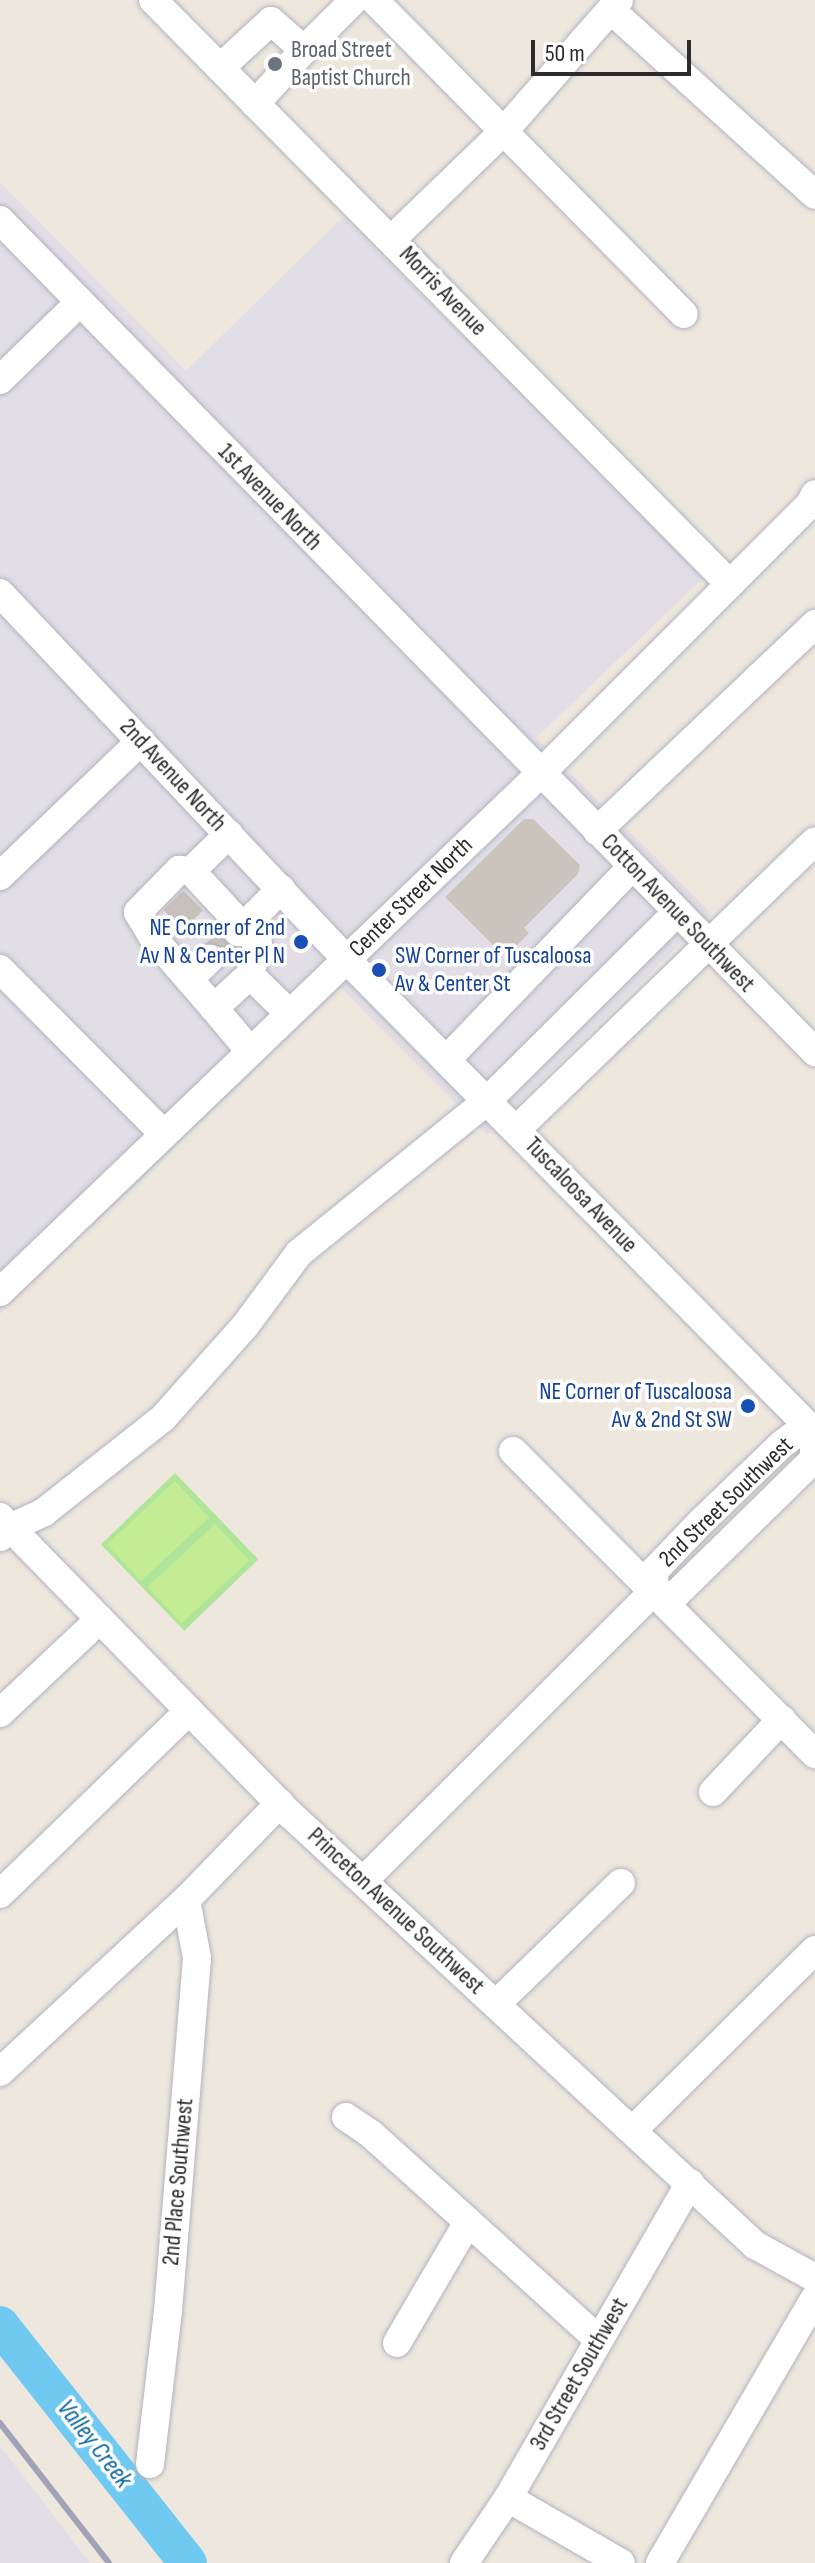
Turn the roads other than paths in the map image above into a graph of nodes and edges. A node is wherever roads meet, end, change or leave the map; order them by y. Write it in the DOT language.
graph roads {
  1 [pos="354,0"];
  2 [pos="374,0"];
  3 [pos="163,3"];
  4 [pos="615,5"];
  5 [pos="304,50"];
  6 [pos="220,68"];
  7 [pos="255,104"];
  8 [pos="504,131"];
  9 [pos="815,195"];
  10 [pos="0,220"];
  11 [pos="392,239"];
  12 [pos="80,302"];
  13 [pos="684,314"];
  14 [pos="0,380"];
  15 [pos="815,494"];
  16 [pos="730,584"];
  17 [pos="3,603"];
  18 [pos="815,624"];
  19 [pos="141,741"];
  20 [pos="540,774"];
  21 [pos="597,831"];
  22 [pos="229,834"];
  23 [pos="815,841"];
  24 [pos="632,867"];
  25 [pos="0,876"];
  26 [pos="199,884"];
  27 [pos="281,889"];
  28 [pos="677,912"];
  29 [pos="241,929"];
  30 [pos="709,945"];
  31 [pos="210,959"];
  32 [pos="346,959"];
  33 [pos="0,969"];
  34 [pos="250,975"];
  35 [pos="189,979"];
  36 [pos="214,1008"];
  37 [pos="289,1013"];
  38 [pos="250,1051"];
  39 [pos="815,1052"];
  40 [pos="447,1059"];
  41 [pos="488,1100"];
  42 [pos="517,1129"];
  43 [pos="164,1134"];
  44 [pos="0,1292"];
  45 [pos="815,1432"];
  46 [pos="513,1451"];
  47 [pos="3,1527"];
  48 [pos="653,1592"];
  49 [pos="100,1619"];
  50 [pos="189,1711"];
  51 [pos="0,1713"];
  52 [pos="782,1719"];
  53 [pos="815,1754"];
  54 [pos="713,1792"];
  55 [pos="280,1803"];
  56 [pos="365,1879"];
  57 [pos="621,1883"];
  58 [pos="0,1894"];
  59 [pos="186,1900"];
  60 [pos="815,1950"];
  61 [pos="496,2004"];
  62 [pos="0,2072"];
  63 [pos="346,2117"];
  64 [pos="633,2130"];
  65 [pos="690,2183"];
  66 [pos="468,2222"];
  67 [pos="815,2278"];
  68 [pos="815,2298"];
  69 [pos="599,2340"];
  70 [pos="397,2343"];
  71 [pos="150,2464"];
  72 [pos="508,2498"];
  73 [pos="464,2563"];
  74 [pos="621,2563"];
  75 [pos="660,2563"];
  1 -- 5 [label="street"];
  2 -- 8 [label="street"];
  3 -- 6 [label="street, Morris Avenue"];
  4 -- 8 [label="street"];
  4 -- 9 [label="street"];
  5 -- 6 [label="street"];
  5 -- 7 [label="street"];
  6 -- 7 [label="street, Morris Avenue"];
  7 -- 11 [label="street, Morris Avenue"];
  8 -- 11 [label="street"];
  8 -- 13 [label="street"];
  10 -- 12 [label="street, 1st Avenue North"];
  11 -- 16 [label="street, Morris Avenue"];
  12 -- 14 [label="street"];
  12 -- 20 [label="street, 1st Avenue North"];
  15 -- 16 [label="street, Center Street North"];
  16 -- 20 [label="street, Center Street North"];
  17 -- 19 [label="street, 2nd Avenue North"];
  18 -- 21 [label="street"];
  19 -- 22 [label="street, 2nd Avenue North"];
  19 -- 25 [label="street"];
  20 -- 21 [label="street, Cotton Avenue Southwest"];
  20 -- 32 [label="street, Center Street North"];
  21 -- 24 [label="street, Cotton Avenue Southwest"];
  22 -- 26 [label="street"];
  22 -- 27 [label="street, 2nd Avenue North"];
  23 -- 30 [label="street"];
  24 -- 28 [label="street, Cotton Avenue Southwest"];
  24 -- 40 [label="street"];
  26 -- 29 [label="street"];
  26 -- 35 [label="street"];
  27 -- 29 [label="street"];
  27 -- 32 [label="street, 2nd Avenue North"];
  28 -- 30 [label="street, Cotton Avenue Southwest"];
  28 -- 41 [label="street"];
  29 -- 34 [label="street"];
  30 -- 39 [label="street, Cotton Avenue Southwest"];
  30 -- 42 [label="street"];
  31 -- 35 [label="street"];
  32 -- 37 [label="street, Center Street North"];
  32 -- 40 [label="street, Tuscaloosa Avenue"];
  33 -- 43 [label="street"];
  34 -- 36 [label="street"];
  34 -- 37 [label="street"];
  35 -- 36 [label="street"];
  36 -- 38 [label="street"];
  37 -- 38 [label="street, Center Street North"];
  38 -- 43 [label="street, Center Street North"];
  40 -- 41 [label="street, Tuscaloosa Avenue"];
  41 -- 42 [label="street, Tuscaloosa Avenue"];
  41 -- 47 [label="street"];
  42 -- 45 [label="street, Tuscaloosa Avenue"];
  43 -- 44 [label="street, Center Street North"];
  45 -- 48 [label="street, 2nd Street Southwest"];
  46 -- 48 [label="street"];
  47 -- 49 [label="street, Princeton Avenue Southwest"];
  48 -- 52 [label="street, 2nd Street Southwest"];
  48 -- 56 [label="street, 2nd Street Southwest"];
  49 -- 50 [label="street, Princeton Avenue Southwest"];
  49 -- 51 [label="street"];
  50 -- 55 [label="street, Princeton Avenue Southwest"];
  50 -- 58 [label="street"];
  52 -- 53 [label="street, 2nd Street Southwest"];
  52 -- 54 [label="street"];
  55 -- 56 [label="street, Princeton Avenue Southwest"];
  55 -- 59 [label="street"];
  56 -- 61 [label="street, Princeton Avenue Southwest"];
  57 -- 61 [label="street"];
  59 -- 62 [label="street"];
  59 -- 71 [label="street, 2nd Place Southwest"];
  60 -- 64 [label="street"];
  61 -- 64 [label="street, Princeton Avenue Southwest"];
  63 -- 66 [label="street"];
  64 -- 65 [label="street, Princeton Avenue Southwest"];
  65 -- 67 [label="street, Princeton Avenue Southwest"];
  65 -- 69 [label="street, 3rd Street Southwest"];
  66 -- 69 [label="street"];
  66 -- 70 [label="street"];
  68 -- 75 [label="street"];
  69 -- 72 [label="street, 3rd Street Southwest"];
  72 -- 73 [label="street, 3rd Street Southwest"];
  72 -- 74 [label="street"];
}
